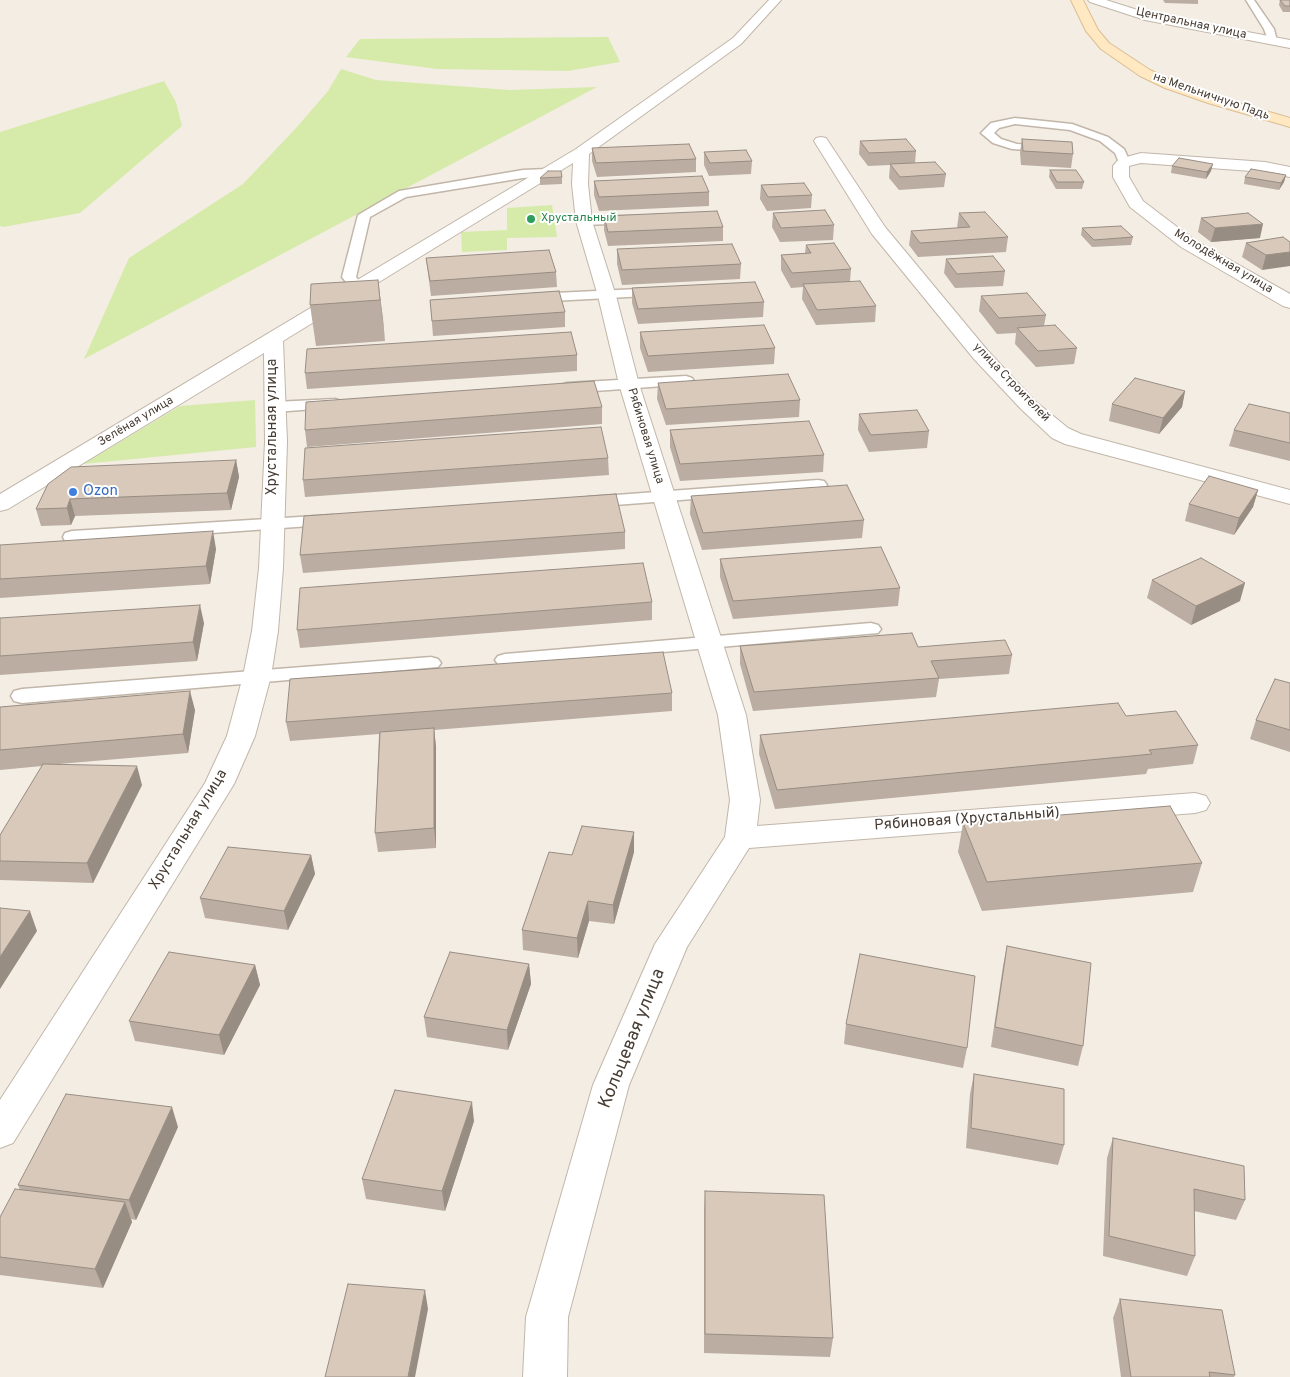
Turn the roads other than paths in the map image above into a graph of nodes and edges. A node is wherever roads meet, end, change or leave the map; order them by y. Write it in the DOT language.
graph roads {
  1 [pos="775,0"];
  2 [pos="1077,0"];
  3 [pos="1094,0"];
  4 [pos="1250,0"];
  5 [pos="1272,41"];
  6 [pos="1290,44"];
  7 [pos="1290,123"];
  8 [pos="821,141"];
  9 [pos="1043,148"];
  10 [pos="585,156"];
  11 [pos="1124,162"];
  12 [pos="547,172"];
  13 [pos="1290,172"];
  14 [pos="643,219"];
  15 [pos="584,221"];
  16 [pos="358,288"];
  17 [pos="673,291"];
  18 [pos="607,296"];
  19 [pos="521,298"];
  20 [pos="1290,302"];
  21 [pos="272,340"];
  22 [pos="698,380"];
  23 [pos="629,384"];
  24 [pos="549,389"];
  25 [pos="350,403"];
  26 [pos="275,408"];
  27 [pos="818,485"];
  28 [pos="664,497"];
  29 [pos="1290,497"];
  30 [pos="574,503"];
  31 [pos="0,504"];
  32 [pos="349,519"];
  33 [pos="273,524"];
  34 [pos="72,536"];
  35 [pos="871,629"];
  36 [pos="709,642"];
  37 [pos="505,660"];
  38 [pos="431,663"];
  39 [pos="256,676"];
  40 [pos="22,696"];
  41 [pos="732,715"];
  42 [pos="1194,803"];
  43 [pos="740,838"];
  44 [pos="0,1132"];
  45 [pos="545,1377"];
  1 -- 10 [label="street, Зелёная улица"];
  2 -- 7 [label="street, на Мельничную Падь"];
  3 -- 5 [label="street, Центральная улица"];
  4 -- 5 [label="lane"];
  5 -- 6 [label="street, Центральная улица"];
  8 -- 29 [label="street, улица Строителей"];
  9 -- 11 [label="lane"];
  10 -- 12 [label="street, Зелёная улица"];
  10 -- 15 [label="street, Рябиновая улица"];
  11 -- 13 [label="street"];
  11 -- 20 [label="street, Молодёжная улица"];
  12 -- 16 [label="street, Зелёная улица"];
  12 -- 16 [label="lane"];
  14 -- 15 [label="lane"];
  15 -- 18 [label="street, Рябиновая улица"];
  16 -- 21 [label="street, Зелёная улица"];
  17 -- 18 [label="lane"];
  18 -- 19 [label="lane"];
  18 -- 23 [label="street, Рябиновая улица"];
  21 -- 26 [label="street, Хрустальная улица"];
  21 -- 31 [label="street, Зелёная улица"];
  22 -- 23 [label="lane"];
  23 -- 24 [label="lane"];
  23 -- 28 [label="street, Рябиновая улица"];
  25 -- 26 [label="lane"];
  26 -- 33 [label="street, Хрустальная улица"];
  27 -- 28 [label="lane"];
  28 -- 30 [label="lane"];
  28 -- 36 [label="street, Рябиновая улица"];
  32 -- 33 [label="lane"];
  33 -- 34 [label="lane"];
  33 -- 39 [label="street, Хрустальная улица"];
  35 -- 36 [label="lane"];
  36 -- 37 [label="lane"];
  36 -- 41 [label="street, Рябиновая улица"];
  38 -- 39 [label="lane"];
  39 -- 40 [label="lane"];
  39 -- 44 [label="street, Хрустальная улица"];
  41 -- 43 [label="street, Кольцевая улица"];
  42 -- 43 [label="street, Рябиновая (Хрустальный)"];
  43 -- 45 [label="street, Кольцевая улица"];
}
